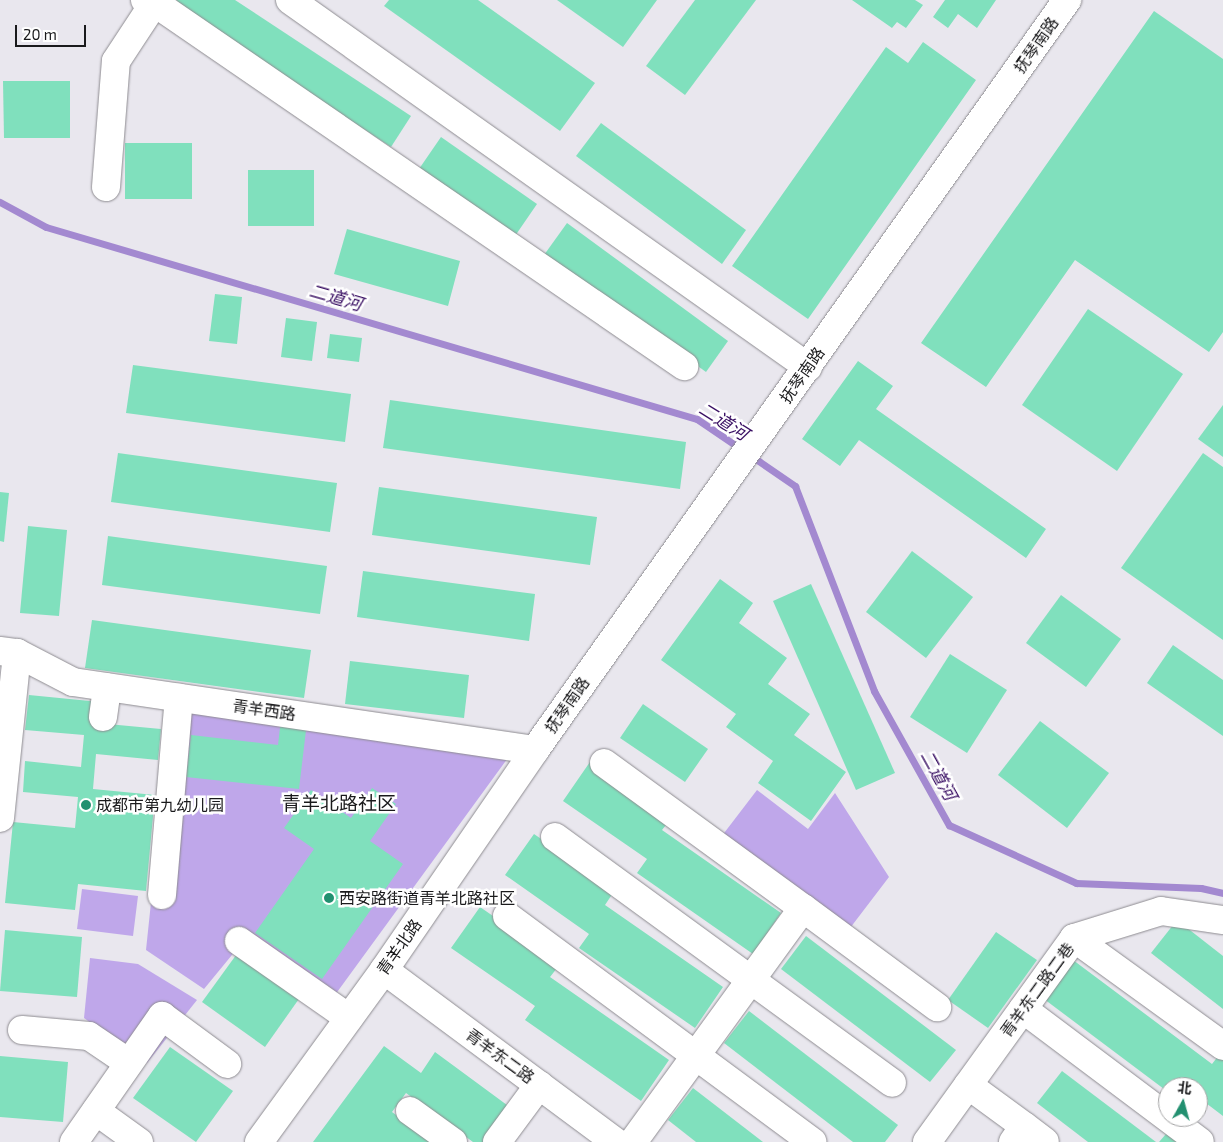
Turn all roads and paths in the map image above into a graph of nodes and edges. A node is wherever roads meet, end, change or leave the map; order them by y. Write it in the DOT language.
graph roads {
  1 [pos="290,0"];
  2 [pos="1067,0"];
  3 [pos="152,1"];
  4 [pos="106,187"];
  5 [pos="684,366"];
  6 [pos="808,367"];
  7 [pos="8,652"];
  8 [pos="106,687"];
  9 [pos="180,698"];
  10 [pos="103,717"];
  11 [pos="4,737"];
  12 [pos="535,750"];
  13 [pos="604,763"];
  14 [pos="0,818"];
  15 [pos="555,837"];
  16 [pos="162,895"];
  17 [pos="803,908"];
  18 [pos="507,916"];
  19 [pos="1223,920"];
  20 [pos="1074,938"];
  21 [pos="239,941"];
  22 [pos="384,970"];
  23 [pos="752,979"];
  24 [pos="938,1007"];
  25 [pos="1023,1009"];
  26 [pos="349,1018"];
  27 [pos="22,1030"];
  28 [pos="1223,1046"];
  29 [pos="697,1055"];
  30 [pos="129,1064"];
  31 [pos="227,1064"];
  32 [pos="892,1083"];
  33 [pos="539,1085"];
  34 [pos="968,1085"];
  35 [pos="96,1110"];
  36 [pos="410,1111"];
  37 [pos="1027,1137"];
  38 [pos="510,1138"];
  39 [pos="74,1142"];
  40 [pos="139,1142"];
  41 [pos="259,1142"];
  42 [pos="453,1142"];
  43 [pos="616,1142"];
  44 [pos="633,1142"];
  45 [pos="812,1142"];
  46 [pos="927,1142"];
  47 [pos="1200,1142"];
  1 -- 6 [label="street"];
  2 -- 6 [label="street, 抚琴南路"];
  3 -- 4 [label="street"];
  3 -- 5 [label="street"];
  6 -- 12 [label="street, 抚琴南路"];
  7 -- 8 [label="street, 青羊西路"];
  7 -- 11 [label="street"];
  8 -- 9 [label="street, 青羊西路"];
  8 -- 10 [label="street"];
  9 -- 12 [label="street, 青羊西路"];
  9 -- 16 [label="street"];
  11 -- 14 [label="street"];
  12 -- 22 [label="street, 青羊北路"];
  13 -- 17 [label="street"];
  15 -- 23 [label="street"];
  17 -- 23 [label="street"];
  17 -- 24 [label="street"];
  18 -- 29 [label="street"];
  19 -- 20 [label="street, 青羊东二路二巷"];
  20 -- 25 [label="street, 青羊东二路二巷"];
  20 -- 28 [label="street"];
  21 -- 26 [label="street"];
  22 -- 26 [label="street, 青羊北路"];
  22 -- 33 [label="street, 青羊东二路"];
  23 -- 29 [label="street"];
  23 -- 32 [label="street"];
  25 -- 34 [label="street, 青羊东二路二巷"];
  25 -- 47 [label="street"];
  26 -- 41 [label="street, 青羊北路"];
  27 -- 30 [label="street"];
  29 -- 44 [label="street"];
  29 -- 45 [label="street"];
  30 -- 31 [label="street"];
  30 -- 35 [label="street"];
  33 -- 38 [label="street"];
  33 -- 43 [label="street, 青羊东二路"];
  34 -- 37 [label="street"];
  34 -- 46 [label="street, 青羊东二路二巷"];
  35 -- 39 [label="street"];
  35 -- 40 [label="street"];
  36 -- 42 [label="street"];
}
